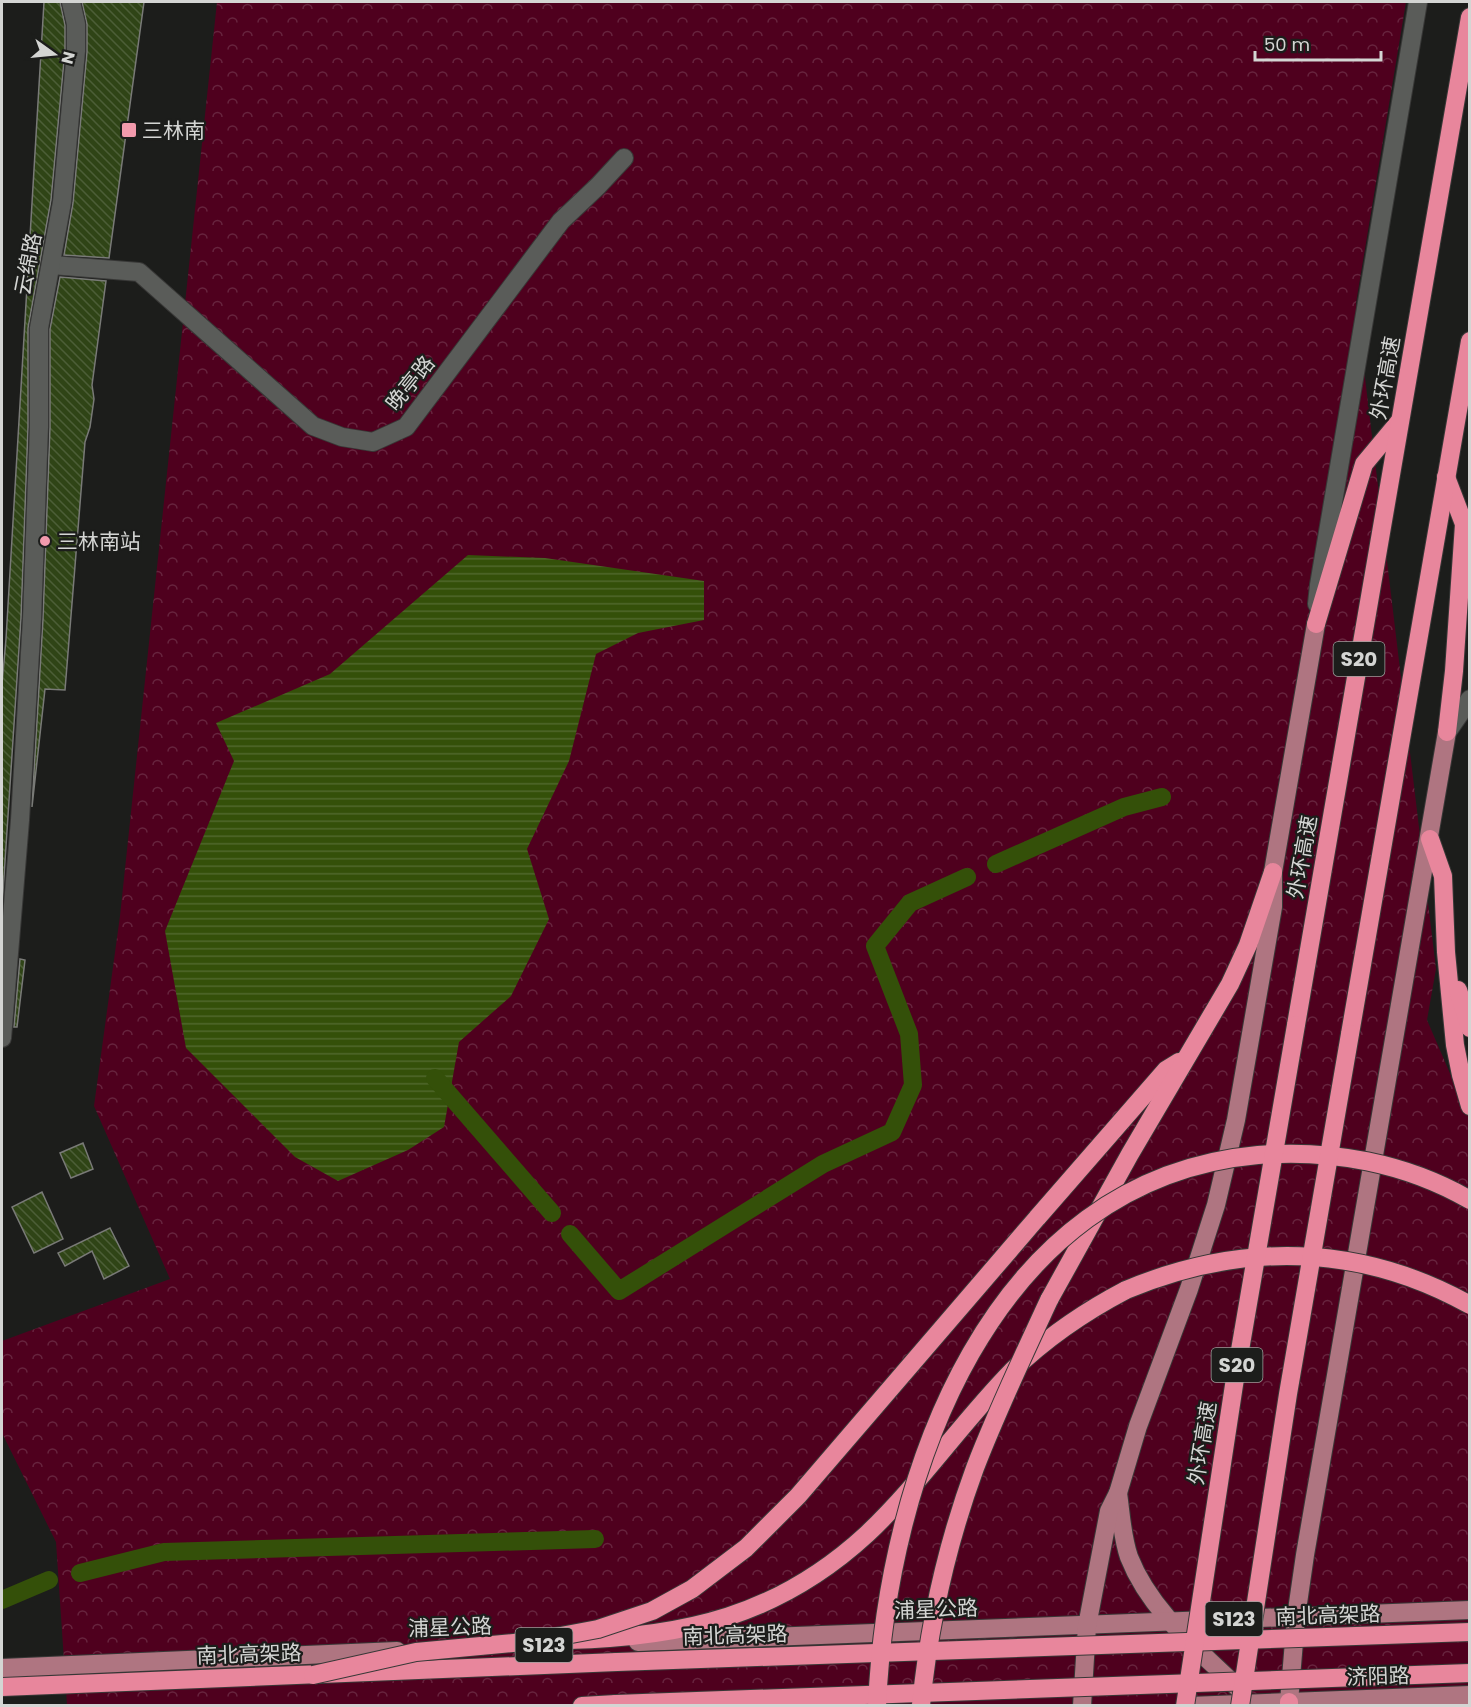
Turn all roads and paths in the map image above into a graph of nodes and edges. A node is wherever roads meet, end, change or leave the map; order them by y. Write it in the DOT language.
graph roads {
  1 [pos="71,2"];
  2 [pos="1418,2"];
  3 [pos="1470,16"];
  4 [pos="624,158"];
  5 [pos="52,265"];
  6 [pos="1470,342"];
  7 [pos="1400,420"];
  8 [pos="1446,476"];
  9 [pos="1464,603"];
  10 [pos="1316,624"];
  11 [pos="1470,699"];
  12 [pos="1447,732"];
  13 [pos="1430,839"];
  14 [pos="1273,873"];
  15 [pos="1446,952"];
  16 [pos="1470,1028"];
  17 [pos="2,1038"];
  18 [pos="1188,1056"];
  19 [pos="1470,1106"];
  20 [pos="1470,1200"];
  21 [pos="1470,1305"];
  22 [pos="1118,1493"];
  23 [pos="1470,1610"];
  24 [pos="1296,1617"];
  25 [pos="1171,1622"];
  26 [pos="1087,1626"];
  27 [pos="1470,1632"];
  28 [pos="534,1641"];
  29 [pos="2,1668"];
  30 [pos="1470,1673"];
  31 [pos="313,1675"];
  32 [pos="2,1687"];
  33 [pos="1470,1695"];
  34 [pos="1247,1704"];
  35 [pos="1289,1704"];
  36 [pos="582,1706"];
  37 [pos="877,1706"];
  38 [pos="921,1706"];
  39 [pos="1082,1706"];
  40 [pos="1185,1706"];
  41 [pos="1190,1706"];
  1 -- 5 [label="street, 云绵路"];
  2 -- 10 [label="street"];
  3 -- 7 [label="highway, 外环高速 / S20"];
  4 -- 5 [label="street, 晚亭路"];
  5 -- 17 [label="street, 云绵路"];
  6 -- 8 [label="highway, S20"];
  7 -- 10 [label="highway"];
  7 -- 40 [label="highway, 外环高速 / S20, bridge"];
  8 -- 9 [label="highway"];
  8 -- 34 [label="highway, S20, bridge"];
  9 -- 12 [label="highway"];
  10 -- 14 [label="main road"];
  11 -- 12 [label="street"];
  12 -- 13 [label="main road"];
  13 -- 15 [label="highway"];
  13 -- 24 [label="main road"];
  14 -- 18 [label="highway"];
  14 -- 22 [label="main road"];
  15 -- 16 [label="highway"];
  15 -- 19 [label="highway"];
  18 -- 28 [label="highway, bridge"];
  18 -- 38 [label="highway, bridge"];
  20 -- 37 [label="highway, bridge"];
  21 -- 28 [label="highway, bridge"];
  22 -- 25 [label="main road"];
  22 -- 26 [label="main road"];
  23 -- 24 [label="main road"];
  24 -- 25 [label="main road, 浦星公路 / S123"];
  24 -- 35 [label="main road"];
  25 -- 26 [label="main road, 浦星公路 / S123"];
  25 -- 34 [label="main road"];
  26 -- 29 [label="main road, 浦星公路 / S123"];
  26 -- 39 [label="main road"];
  27 -- 31 [label="highway, 南北高架路, bridge"];
  28 -- 31 [label="highway, bridge"];
  30 -- 36 [label="highway, bridge"];
  31 -- 32 [label="highway, 南北高架路"];
  33 -- 35 [label="main road, 济阳路"];
  34 -- 35 [label="main road"];
  34 -- 41 [label="main road"];
}
